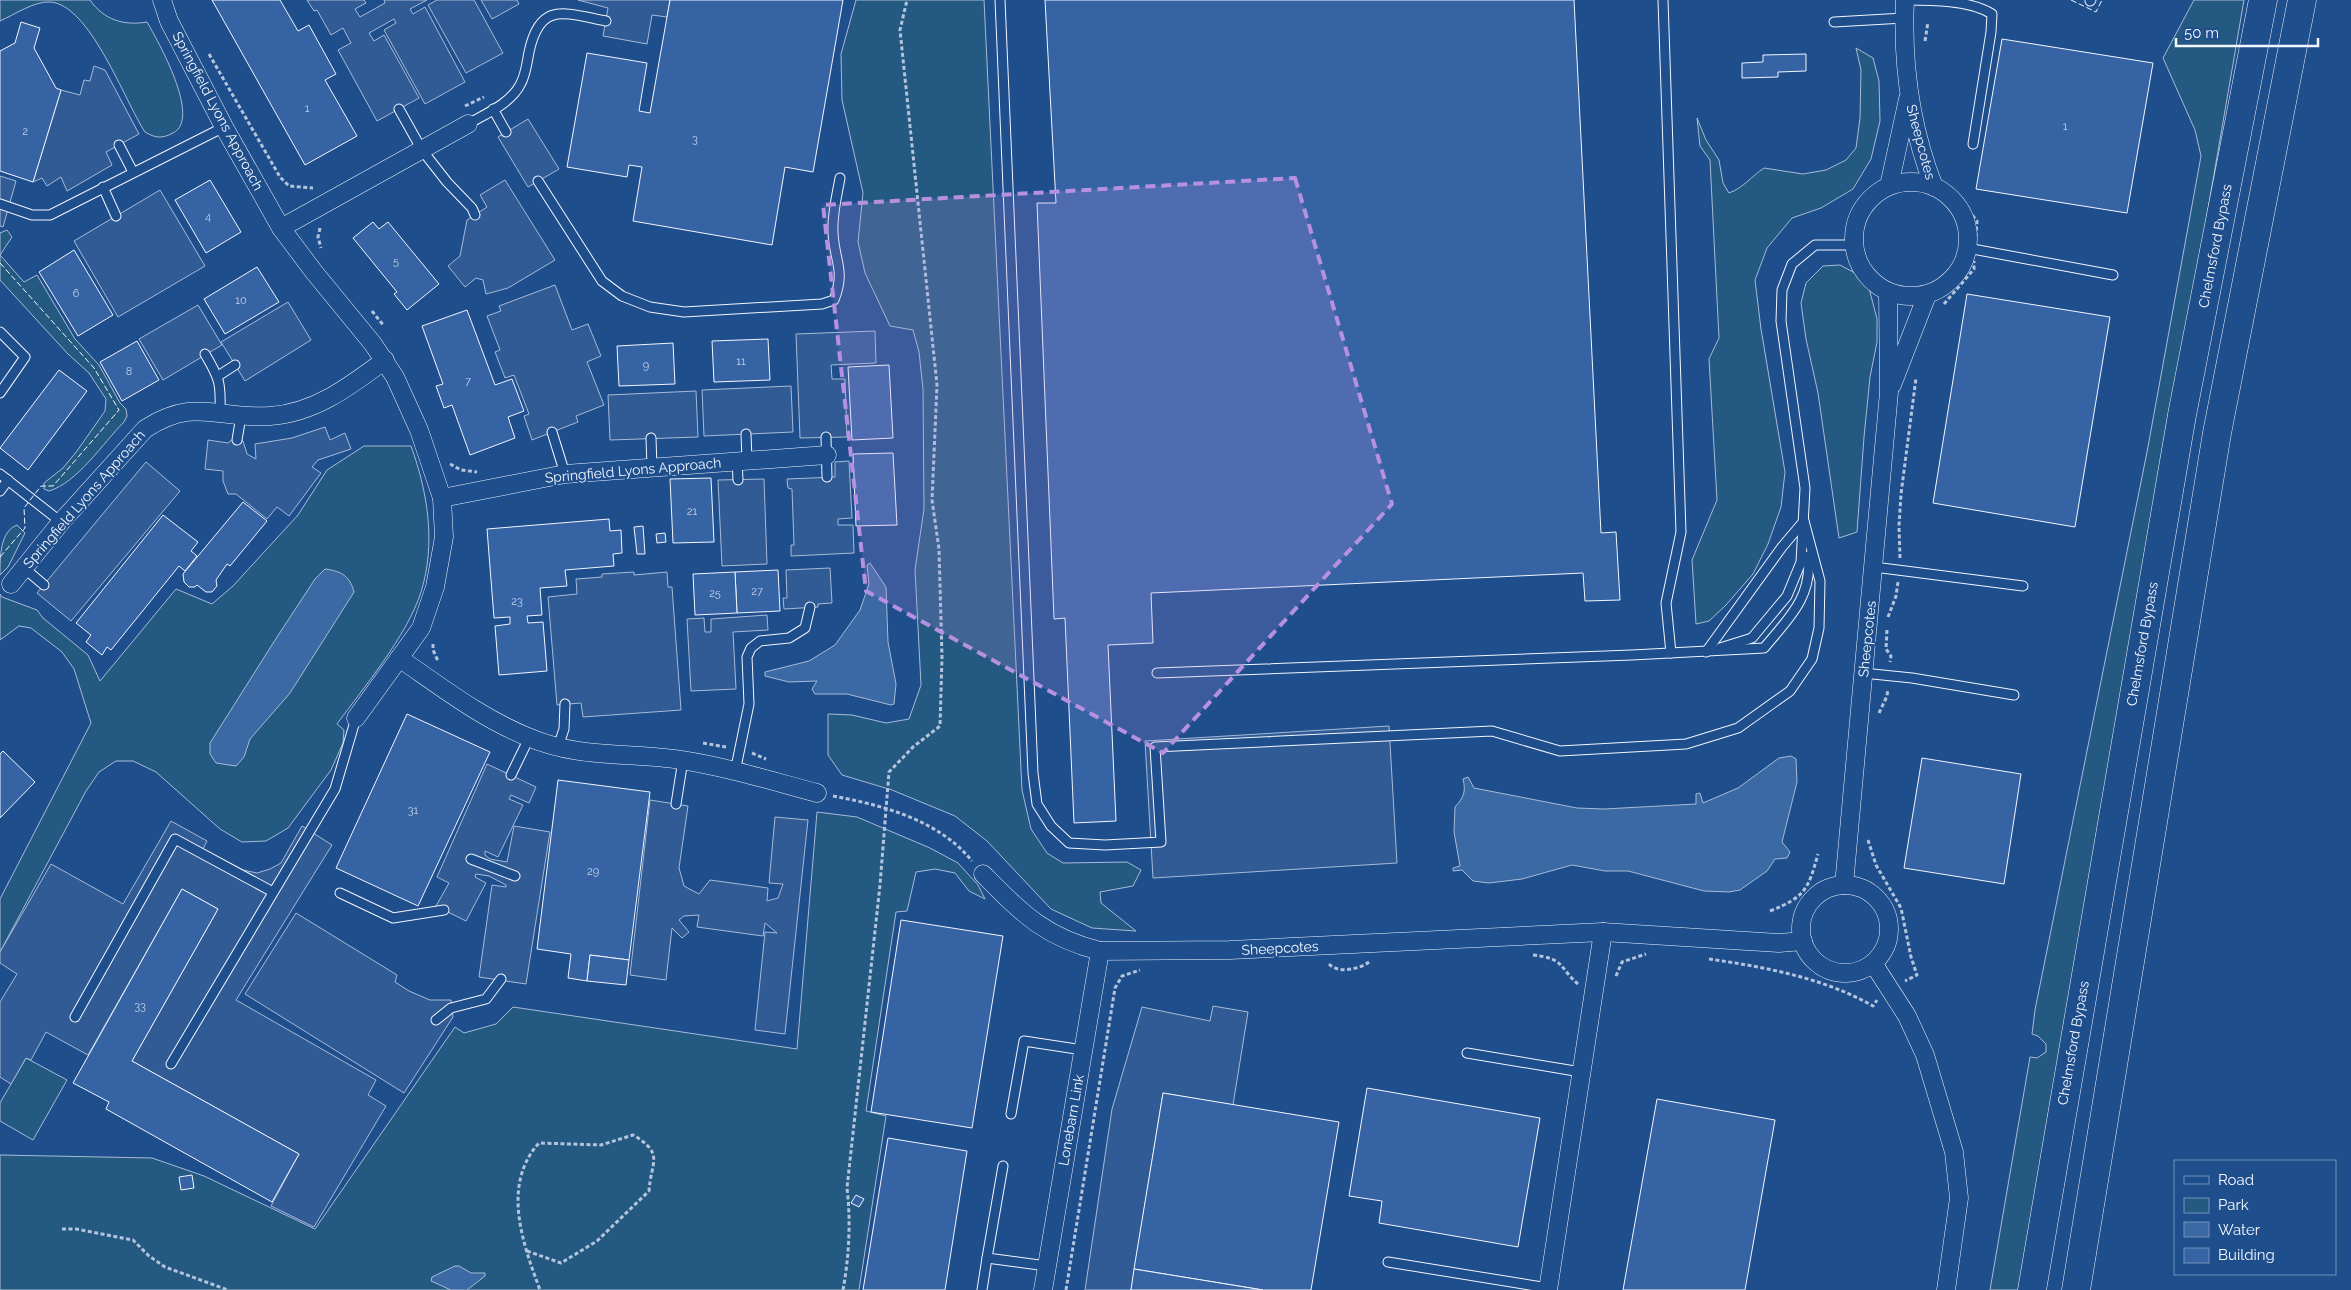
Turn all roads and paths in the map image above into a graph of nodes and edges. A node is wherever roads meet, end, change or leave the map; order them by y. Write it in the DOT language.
graph roads {
  1 [pos="152,0"];
  2 [pos="162,0"];
  3 [pos="907,0"];
  4 [pos="1000,0"];
  5 [pos="1663,0"];
  6 [pos="1905,0"];
  7 [pos="2263,0"];
  8 [pos="2302,0"];
  9 [pos="1904,18"];
  10 [pos="169,20"];
  11 [pos="606,20"];
  12 [pos="1834,22"];
  13 [pos="1928,22"];
  14 [pos="1924,42"];
  15 [pos="205,48"];
  16 [pos="487,95"];
  17 [pos="1909,96"];
  18 [pos="399,109"];
  19 [pos="493,109"];
  20 [pos="463,117"];
  21 [pos="224,127"];
  22 [pos="506,132"];
  23 [pos="1973,144"];
  24 [pos="119,145"];
  25 [pos="422,150"];
  26 [pos="133,172"];
  27 [pos="840,178"];
  28 [pos="538,181"];
  29 [pos="1889,186"];
  30 [pos="103,187"];
  31 [pos="1934,187"];
  32 [pos="316,188"];
  33 [pos="0,204"];
  34 [pos="475,215"];
  35 [pos="116,216"];
  36 [pos="281,228"];
  37 [pos="1853,245"];
  38 [pos="1967,248"];
  39 [pos="1974,269"];
  40 [pos="2113,275"];
  41 [pos="1888,293"];
  42 [pos="1927,295"];
  43 [pos="1938,310"];
  44 [pos="0,332"];
  45 [pos="205,354"];
  46 [pos="385,360"];
  47 [pos="235,365"];
  48 [pos="1917,369"];
  49 [pos="218,376"];
  50 [pos="1888,392"];
  51 [pos="0,393"];
  52 [pos="220,412"];
  53 [pos="241,416"];
  54 [pos="552,432"];
  55 [pos="746,434"];
  56 [pos="826,437"];
  57 [pos="650,438"];
  58 [pos="237,440"];
  59 [pos="826,455"];
  60 [pos="742,460"];
  61 [pos="652,467"];
  62 [pos="0,474"];
  63 [pos="565,474"];
  64 [pos="827,477"];
  65 [pos="8,480"];
  66 [pos="738,480"];
  67 [pos="0,491"];
  68 [pos="442,498"];
  69 [pos="1804,521"];
  70 [pos="61,522"];
  71 [pos="1900,549"];
  72 [pos="1874,567"];
  73 [pos="24,568"];
  74 [pos="11,584"];
  75 [pos="44,585"];
  76 [pos="2023,586"];
  77 [pos="1896,596"];
  78 [pos="810,607"];
  79 [pos="1706,652"];
  80 [pos="1670,654"];
  81 [pos="1891,656"];
  82 [pos="399,658"];
  83 [pos="1157,673"];
  84 [pos="1863,674"];
  85 [pos="2014,695"];
  86 [pos="1887,696"];
  87 [pos="566,704"];
  88 [pos="356,718"];
  89 [pos="1877,721"];
  90 [pos="529,738"];
  91 [pos="558,747"];
  92 [pos="683,760"];
  93 [pos="735,772"];
  94 [pos="511,775"];
  95 [pos="817,792"];
  96 [pos="676,804"];
  97 [pos="1866,831"];
  98 [pos="1818,854"];
  99 [pos="471,859"];
  100 [pos="983,874"];
  101 [pos="515,876"];
  102 [pos="1844,885"];
  103 [pos="273,892"];
  104 [pos="340,893"];
  105 [pos="444,910"];
  106 [pos="1770,911"];
  107 [pos="1603,932"];
  108 [pos="1803,941"];
  109 [pos="1100,951"];
  110 [pos="1651,954"];
  111 [pos="1704,958"];
  112 [pos="1873,963"];
  113 [pos="1144,968"];
  114 [pos="1917,975"];
  115 [pos="501,979"];
  116 [pos="1616,980"];
  117 [pos="1873,1006"];
  118 [pos="75,1017"];
  119 [pos="436,1020"];
  120 [pos="1083,1050"];
  121 [pos="1466,1054"];
  122 [pos="171,1064"];
  123 [pos="1581,1072"];
  124 [pos="1011,1114"];
  125 [pos="1003,1166"];
  126 [pos="62,1229"];
  127 [pos="527,1251"];
  128 [pos="987,1258"];
  129 [pos="1388,1262"];
  130 [pos="1047,1266"];
  131 [pos="1548,1289"];
  132 [pos="228,1290"];
  133 [pos="540,1290"];
  134 [pos="843,1290"];
  135 [pos="982,1290"];
  136 [pos="1043,1290"];
  137 [pos="1066,1290"];
  138 [pos="1946,1290"];
  139 [pos="2032,1290"];
  140 [pos="2076,1290"];
  1 -- 10 [label="street, Springfield Lyons Approach"];
  2 -- 10 [label="street, Springfield Lyons Approach"];
  3 -- 134 [label="path"];
  4 -- 69 [label="lane"];
  5 -- 80 [label="lane"];
  6 -- 9 [label="street, Sheepcotes"];
  6 -- 23 [label="lane"];
  7 -- 139 [label="highway, Chelmsford Bypass"];
  8 -- 140 [label="highway"];
  9 -- 12 [label="lane"];
  9 -- 17 [label="street, Sheepcotes"];
  10 -- 21 [label="street, Springfield Lyons Approach"];
  11 -- 19 [label="lane"];
  13 -- 14 [label="path"];
  15 -- 32 [label="path"];
  16 -- 20 [label="path"];
  17 -- 29 [label="street, Sheepcotes"];
  17 -- 31 [label="street, Sheepcotes"];
  18 -- 25 [label="lane"];
  19 -- 20 [label="lane"];
  19 -- 22 [label="lane"];
  20 -- 25 [label="street"];
  21 -- 26 [label="lane"];
  21 -- 36 [label="street, Springfield Lyons Approach"];
  24 -- 26 [label="lane"];
  25 -- 34 [label="lane"];
  25 -- 36 [label="street"];
  26 -- 30 [label="lane"];
  27 -- 28 [label="lane"];
  29 -- 31 [label="street, Sheepcotes"];
  29 -- 37 [label="street, Sheepcotes"];
  30 -- 33 [label="lane"];
  30 -- 35 [label="lane"];
  31 -- 38 [label="street, Sheepcotes"];
  36 -- 46 [label="street, Springfield Lyons Approach"];
  37 -- 41 [label="street, Sheepcotes"];
  37 -- 69 [label="lane"];
  38 -- 40 [label="lane"];
  38 -- 42 [label="street, Sheepcotes"];
  39 -- 43 [label="path"];
  41 -- 42 [label="street, Sheepcotes"];
  41 -- 50 [label="street, Sheepcotes"];
  42 -- 50 [label="street, Sheepcotes"];
  44 -- 51 [label="lane"];
  45 -- 49 [label="lane"];
  46 -- 53 [label="street, Springfield Lyons Approach"];
  46 -- 68 [label="street, Springfield Lyons Approach"];
  47 -- 49 [label="lane"];
  48 -- 71 [label="path"];
  49 -- 52 [label="lane"];
  50 -- 72 [label="street, Sheepcotes"];
  52 -- 53 [label="street, Springfield Lyons Approach"];
  52 -- 70 [label="street, Springfield Lyons Approach"];
  53 -- 58 [label="lane"];
  54 -- 63 [label="lane"];
  55 -- 60 [label="lane"];
  56 -- 59 [label="lane"];
  57 -- 61 [label="lane"];
  59 -- 60 [label="street, Springfield Lyons Approach"];
  59 -- 64 [label="lane"];
  60 -- 61 [label="street, Springfield Lyons Approach"];
  60 -- 66 [label="lane"];
  61 -- 63 [label="street, Springfield Lyons Approach"];
  62 -- 65 [label="lane"];
  63 -- 68 [label="street, Springfield Lyons Approach"];
  65 -- 67 [label="lane"];
  65 -- 70 [label="lane"];
  68 -- 82 [label="street, Springfield Lyons Approach"];
  69 -- 79 [label="lane"];
  69 -- 79 [label="lane"];
  69 -- 79 [label="lane"];
  70 -- 73 [label="street, Springfield Lyons Approach"];
  72 -- 76 [label="lane"];
  72 -- 84 [label="street, Sheepcotes"];
  73 -- 74 [label="street, Springfield Lyons Approach"];
  73 -- 75 [label="lane"];
  77 -- 81 [label="path"];
  78 -- 93 [label="lane"];
  79 -- 80 [label="lane"];
  80 -- 83 [label="lane"];
  82 -- 88 [label="street, Springfield Lyons Approach"];
  82 -- 90 [label="street"];
  84 -- 85 [label="lane"];
  84 -- 102 [label="street, Sheepcotes"];
  86 -- 89 [label="path"];
  87 -- 91 [label="lane"];
  88 -- 103 [label="lane"];
  90 -- 91 [label="street"];
  90 -- 94 [label="lane"];
  91 -- 92 [label="street"];
  92 -- 93 [label="street"];
  92 -- 96 [label="lane"];
  93 -- 95 [label="street"];
  97 -- 114 [label="path"];
  98 -- 106 [label="path"];
  99 -- 101 [label="lane"];
  100 -- 109 [label="street, Sheepcotes"];
  102 -- 108 [label="street"];
  102 -- 112 [label="street"];
  103 -- 118 [label="lane"];
  103 -- 122 [label="lane"];
  104 -- 105 [label="lane"];
  107 -- 108 [label="street, Sheepcotes"];
  107 -- 109 [label="street, Sheepcotes"];
  107 -- 123 [label="street"];
  108 -- 112 [label="street"];
  109 -- 120 [label="street, Lonebarn Link"];
  110 -- 116 [label="path"];
  111 -- 117 [label="path"];
  112 -- 138 [label="street"];
  113 -- 137 [label="path"];
  115 -- 119 [label="lane"];
  120 -- 124 [label="lane"];
  120 -- 130 [label="street, Lonebarn Link"];
  121 -- 123 [label="lane"];
  123 -- 131 [label="street"];
  125 -- 128 [label="lane"];
  126 -- 132 [label="path"];
  127 -- 127 [label="path"];
  127 -- 133 [label="path"];
  128 -- 130 [label="lane"];
  128 -- 135 [label="lane"];
  129 -- 131 [label="lane"];
  130 -- 136 [label="street, Lonebarn Link"];
}
